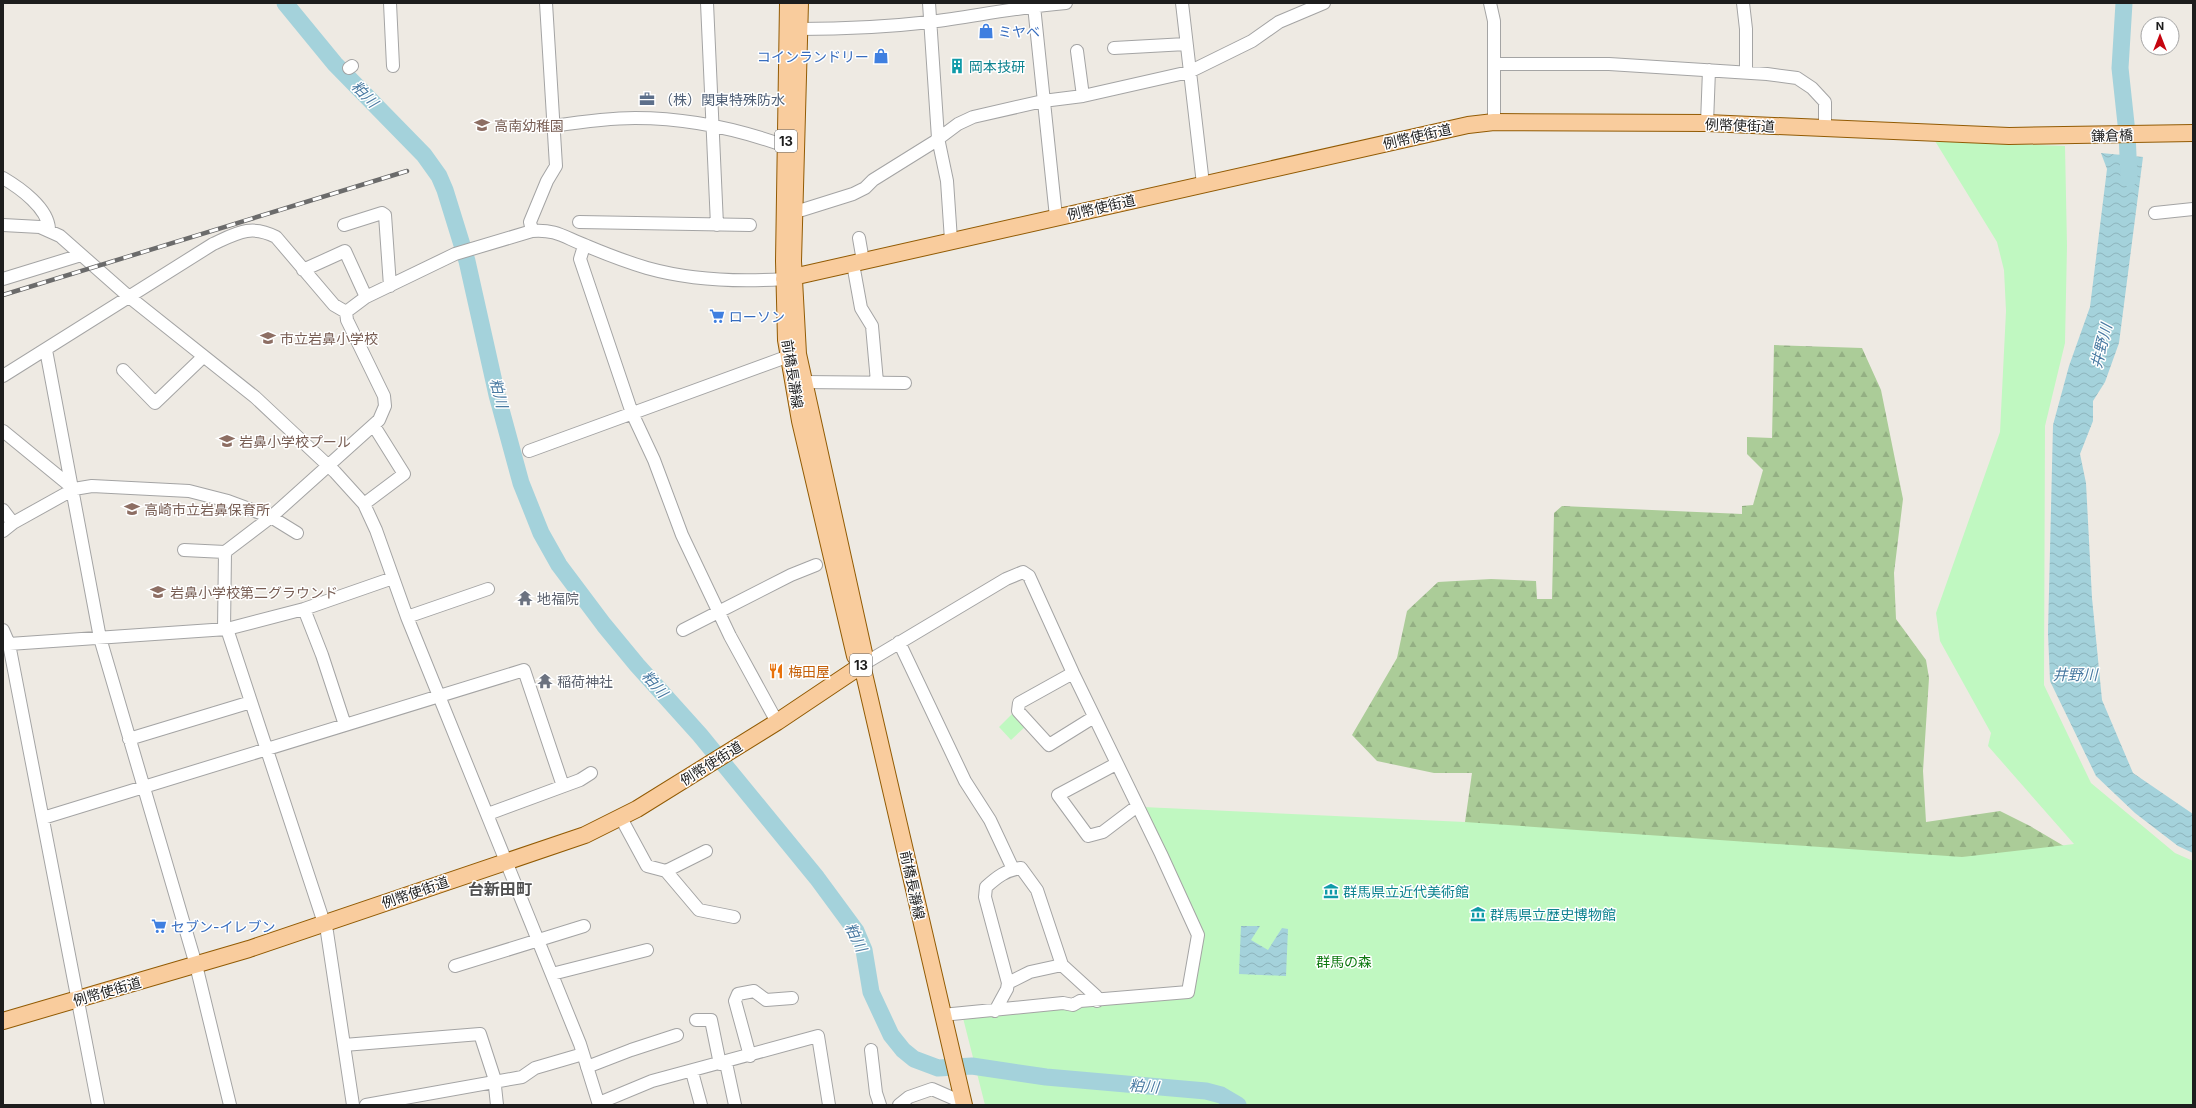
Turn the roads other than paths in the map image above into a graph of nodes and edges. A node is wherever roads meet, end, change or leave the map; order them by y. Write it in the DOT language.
graph roads {
  1 [pos="390,3"];
  2 [pos="546,3"];
  3 [pos="707,3"];
  4 [pos="788,3"];
  5 [pos="800,3"];
  6 [pos="929,3"];
  7 [pos="1066,3"];
  8 [pos="1182,3"];
  9 [pos="1324,3"];
  10 [pos="1490,3"];
  11 [pos="1743,3"];
  12 [pos="1034,6"];
  13 [pos="930,22"];
  14 [pos="799,29"];
  15 [pos="1186,44"];
  16 [pos="1114,48"];
  17 [pos="1077,51"];
  18 [pos="1494,64"];
  19 [pos="393,66"];
  20 [pos="1709,70"];
  21 [pos="1189,72"];
  22 [pos="1746,72"];
  23 [pos="1083,96"];
  24 [pos="1043,101"];
  25 [pos="1494,122"];
  26 [pos="1707,123"];
  27 [pos="553,126"];
  28 [pos="712,126"];
  29 [pos="1825,128"];
  30 [pos="2193,133"];
  31 [pos="2064,136"];
  32 [pos="938,138"];
  33 [pos="786,146"];
  34 [pos="3,178"];
  35 [pos="1203,184"];
  36 [pos="795,208"];
  37 [pos="2193,210"];
  38 [pos="2155,213"];
  39 [pos="1056,217"];
  40 [pos="579,222"];
  41 [pos="3,225"];
  42 [pos="344,225"];
  43 [pos="717,225"];
  44 [pos="750,225"];
  45 [pos="49,230"];
  46 [pos="532,231"];
  47 [pos="859,238"];
  48 [pos="951,240"];
  49 [pos="584,246"];
  50 [pos="82,255"];
  51 [pos="858,262"];
  52 [pos="303,270"];
  53 [pos="789,278"];
  54 [pos="3,279"];
  55 [pos="390,286"];
  56 [pos="128,296"];
  57 [pos="366,297"];
  58 [pos="346,312"];
  59 [pos="46,350"];
  60 [pos="789,356"];
  61 [pos="203,357"];
  62 [pos="123,370"];
  63 [pos="3,376"];
  64 [pos="803,382"];
  65 [pos="877,382"];
  66 [pos="905,382"];
  67 [pos="632,413"];
  68 [pos="374,426"];
  69 [pos="3,431"];
  70 [pos="529,451"];
  71 [pos="328,466"];
  72 [pos="74,489"];
  73 [pos="364,504"];
  74 [pos="3,510"];
  75 [pos="271,516"];
  76 [pos="13,523"];
  77 [pos="3,531"];
  78 [pos="297,533"];
  79 [pos="184,550"];
  80 [pos="225,552"];
  81 [pos="816,565"];
  82 [pos="393,578"];
  83 [pos="488,589"];
  84 [pos="304,609"];
  85 [pos="719,612"];
  86 [pos="408,617"];
  87 [pos="226,629"];
  88 [pos="3,630"];
  89 [pos="683,630"];
  90 [pos="100,638"];
  91 [pos="899,642"];
  92 [pos="9,644"];
  93 [pos="862,665"];
  94 [pos="1073,673"];
  95 [pos="439,696"];
  96 [pos="251,702"];
  97 [pos="1094,717"];
  98 [pos="777,722"];
  99 [pos="345,725"];
  100 [pos="129,739"];
  101 [pos="267,748"];
  102 [pos="1116,764"];
  103 [pos="591,773"];
  104 [pos="143,786"];
  105 [pos="563,786"];
  106 [pos="1136,807"];
  107 [pos="488,814"];
  108 [pos="43,818"];
  109 [pos="621,818"];
  110 [pos="706,851"];
  111 [pos="506,861"];
  112 [pos="1013,869"];
  113 [pos="666,871"];
  114 [pos="734,917"];
  115 [pos="324,923"];
  116 [pos="584,926"];
  117 [pos="538,940"];
  118 [pos="647,950"];
  119 [pos="196,965"];
  120 [pos="1062,965"];
  121 [pos="455,966"];
  122 [pos="552,974"];
  123 [pos="1008,983"];
  124 [pos="792,998"];
  125 [pos="76,1000"];
  126 [pos="1097,1001"];
  127 [pos="995,1011"];
  128 [pos="942,1015"];
  129 [pos="696,1020"];
  130 [pos="3,1021"];
  131 [pos="677,1035"];
  132 [pos="344,1045"];
  133 [pos="871,1050"];
  134 [pos="583,1054"];
  135 [pos="750,1056"];
  136 [pos="723,1063"];
  137 [pos="587,1067"];
  138 [pos="692,1072"];
  139 [pos="495,1083"];
  140 [pos="599,1104"];
  141 [pos="964,1104"];
  142 [pos="98,1105"];
  143 [pos="230,1105"];
  144 [pos="353,1105"];
  145 [pos="366,1105"];
  146 [pos="497,1105"];
  147 [pos="701,1105"];
  148 [pos="735,1105"];
  149 [pos="829,1105"];
  150 [pos="880,1105"];
  151 [pos="899,1105"];
  1 -- 19 [label="street"];
  2 -- 27 [label="street"];
  3 -- 28 [label="street"];
  4 -- 33 [label="main road, 前橋長瀞線 / 13"];
  5 -- 14 [label="main road, 前橋長瀞線 / 13"];
  6 -- 13 [label="street"];
  7 -- 12 [label="street"];
  8 -- 15 [label="street"];
  9 -- 21 [label="street"];
  10 -- 18 [label="street"];
  11 -- 22 [label="street"];
  12 -- 13 [label="street"];
  12 -- 24 [label="street"];
  13 -- 14 [label="street"];
  13 -- 32 [label="street"];
  14 -- 36 [label="main road, 前橋長瀞線 / 13"];
  15 -- 16 [label="street"];
  15 -- 21 [label="street"];
  17 -- 23 [label="street"];
  18 -- 20 [label="street"];
  18 -- 25 [label="street"];
  20 -- 22 [label="street"];
  20 -- 26 [label="street"];
  21 -- 23 [label="street"];
  21 -- 35 [label="street"];
  22 -- 29 [label="street"];
  23 -- 24 [label="street"];
  24 -- 32 [label="street"];
  24 -- 39 [label="street"];
  25 -- 26 [label="main road, 例幣使街道"];
  25 -- 35 [label="main road, 例幣使街道"];
  26 -- 29 [label="main road, 例幣使街道"];
  27 -- 28 [label="street"];
  27 -- 46 [label="street"];
  28 -- 33 [label="street"];
  28 -- 43 [label="street"];
  29 -- 31 [label="main road, 例幣使街道"];
  30 -- 31 [label="main road, 鎌倉橋"];
  32 -- 36 [label="street"];
  32 -- 48 [label="street"];
  33 -- 53 [label="main road, 前橋長瀞線 / 13"];
  34 -- 45 [label="street"];
  35 -- 39 [label="main road, 例幣使街道"];
  36 -- 53 [label="main road, 前橋長瀞線 / 13"];
  37 -- 38 [label="street"];
  39 -- 48 [label="main road, 例幣使街道"];
  40 -- 43 [label="street"];
  41 -- 45 [label="street"];
  42 -- 55 [label="street"];
  43 -- 44 [label="street"];
  45 -- 50 [label="street"];
  46 -- 49 [label="street"];
  46 -- 55 [label="street"];
  47 -- 51 [label="street"];
  48 -- 51 [label="main road, 例幣使街道"];
  49 -- 53 [label="street"];
  49 -- 67 [label="street"];
  50 -- 54 [label="street"];
  50 -- 56 [label="street"];
  51 -- 53 [label="main road, 例幣使街道"];
  51 -- 65 [label="street"];
  52 -- 56 [label="street"];
  52 -- 57 [label="street"];
  52 -- 58 [label="street"];
  53 -- 60 [label="main road, 前橋長瀞線 / 13"];
  53 -- 64 [label="main road, 前橋長瀞線 / 13"];
  55 -- 57 [label="street"];
  56 -- 59 [label="street"];
  56 -- 61 [label="street"];
  57 -- 58 [label="street"];
  58 -- 68 [label="street"];
  59 -- 63 [label="street"];
  59 -- 72 [label="street"];
  60 -- 67 [label="street"];
  60 -- 93 [label="main road, 前橋長瀞線 / 13"];
  61 -- 62 [label="street"];
  61 -- 71 [label="street"];
  64 -- 65 [label="street"];
  64 -- 93 [label="main road, 前橋長瀞線 / 13"];
  65 -- 66 [label="street"];
  67 -- 70 [label="street"];
  67 -- 85 [label="street"];
  68 -- 71 [label="street"];
  68 -- 73 [label="street"];
  69 -- 72 [label="street"];
  71 -- 73 [label="street"];
  71 -- 75 [label="street"];
  72 -- 75 [label="street"];
  72 -- 76 [label="street"];
  72 -- 90 [label="street"];
  73 -- 82 [label="street"];
  74 -- 76 [label="street"];
  75 -- 78 [label="street"];
  75 -- 80 [label="street"];
  76 -- 77 [label="street"];
  79 -- 80 [label="street"];
  80 -- 87 [label="street"];
  81 -- 85 [label="street"];
  82 -- 84 [label="street"];
  82 -- 86 [label="street"];
  83 -- 86 [label="street"];
  84 -- 87 [label="street"];
  84 -- 99 [label="street"];
  85 -- 89 [label="street"];
  85 -- 98 [label="street"];
  86 -- 95 [label="street"];
  87 -- 90 [label="street"];
  87 -- 96 [label="street"];
  88 -- 92 [label="street"];
  90 -- 92 [label="street"];
  90 -- 100 [label="street"];
  91 -- 93 [label="street"];
  91 -- 94 [label="street"];
  91 -- 112 [label="street"];
  92 -- 108 [label="street"];
  93 -- 98 [label="main road, 例幣使街道"];
  93 -- 128 [label="main road, 前橋長瀞線 / 13"];
  94 -- 97 [label="street"];
  94 -- 97 [label="street"];
  95 -- 99 [label="street"];
  95 -- 105 [label="street"];
  95 -- 107 [label="street"];
  96 -- 100 [label="street"];
  96 -- 101 [label="street"];
  97 -- 102 [label="street"];
  98 -- 109 [label="main road, 例幣使街道"];
  99 -- 101 [label="street"];
  100 -- 104 [label="street"];
  101 -- 104 [label="street"];
  101 -- 115 [label="street"];
  102 -- 106 [label="street"];
  102 -- 106 [label="street"];
  103 -- 105 [label="street"];
  104 -- 108 [label="street"];
  104 -- 119 [label="street"];
  105 -- 107 [label="street"];
  106 -- 126 [label="street"];
  107 -- 111 [label="street"];
  108 -- 125 [label="street"];
  109 -- 111 [label="main road, 例幣使街道"];
  109 -- 113 [label="street"];
  110 -- 113 [label="street"];
  111 -- 115 [label="main road, 例幣使街道"];
  111 -- 117 [label="street"];
  112 -- 120 [label="street"];
  112 -- 123 [label="street"];
  113 -- 114 [label="street"];
  115 -- 119 [label="main road, 例幣使街道"];
  115 -- 132 [label="street"];
  116 -- 117 [label="street"];
  117 -- 121 [label="street"];
  117 -- 122 [label="street"];
  118 -- 122 [label="street"];
  119 -- 125 [label="main road, 例幣使街道"];
  119 -- 143 [label="street"];
  120 -- 123 [label="street"];
  120 -- 126 [label="street"];
  122 -- 134 [label="street"];
  123 -- 127 [label="street"];
  124 -- 135 [label="street"];
  125 -- 130 [label="main road, 例幣使街道"];
  125 -- 142 [label="street"];
  126 -- 127 [label="street"];
  127 -- 128 [label="street"];
  128 -- 141 [label="main road, 前橋長瀞線 / 13"];
  129 -- 136 [label="street"];
  131 -- 137 [label="street"];
  132 -- 139 [label="street"];
  132 -- 144 [label="street"];
  133 -- 150 [label="street"];
  134 -- 137 [label="street"];
  134 -- 139 [label="street"];
  135 -- 136 [label="street"];
  135 -- 149 [label="street"];
  136 -- 138 [label="street"];
  136 -- 148 [label="street"];
  137 -- 140 [label="street"];
  138 -- 140 [label="street"];
  138 -- 147 [label="street"];
  139 -- 145 [label="street"];
  139 -- 146 [label="street"];
  141 -- 151 [label="street"];
}
